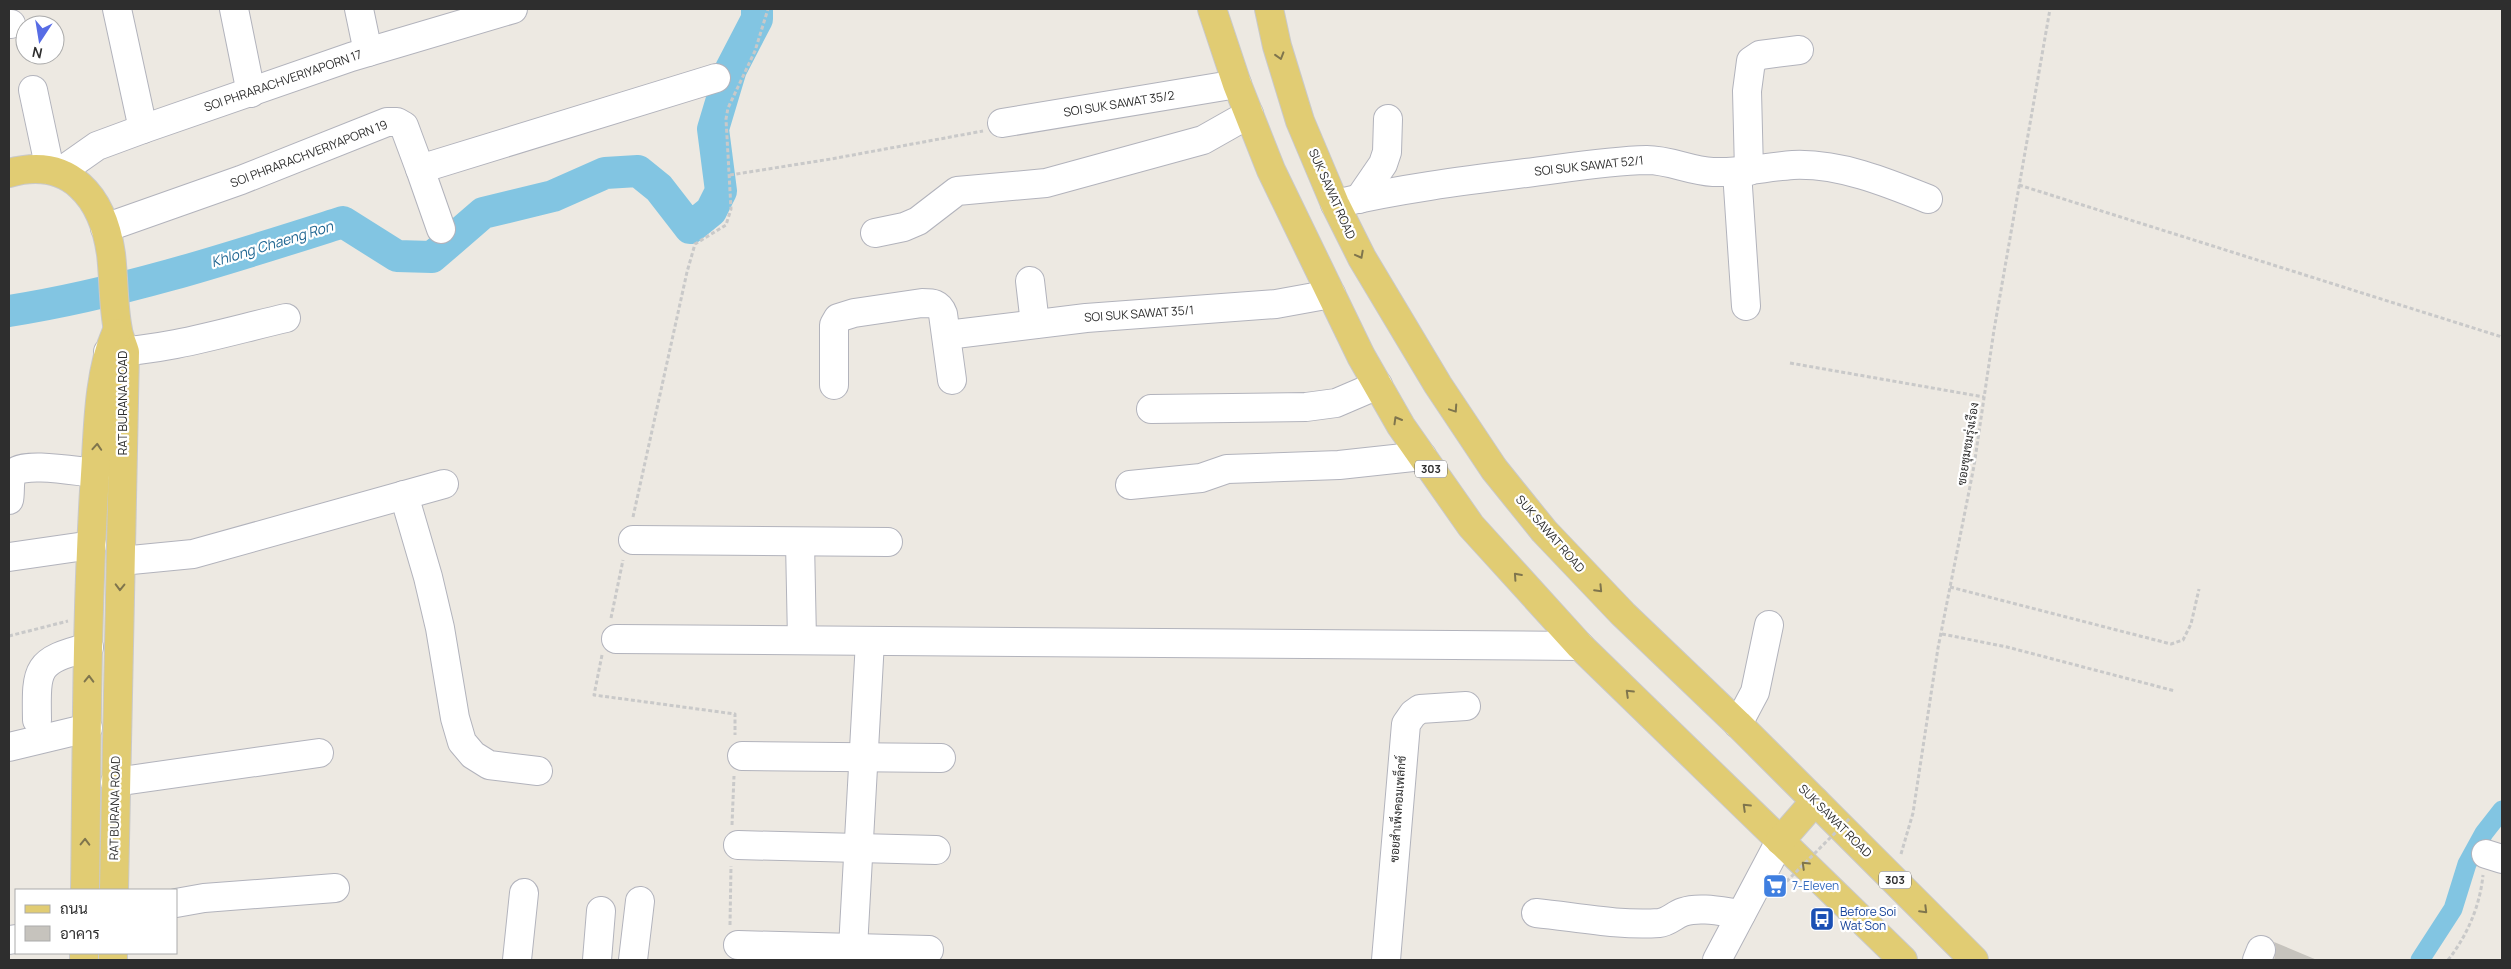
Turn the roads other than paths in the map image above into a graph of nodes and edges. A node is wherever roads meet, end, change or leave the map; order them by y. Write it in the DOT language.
graph roads {
  1 [pos="117,9"];
  2 [pos="234,9"];
  3 [pos="359,9"];
  4 [pos="1212,9"];
  5 [pos="1269,9"];
  6 [pos="499,11"];
  7 [pos="1798,50"];
  8 [pos="368,52"];
  9 [pos="716,78"];
  10 [pos="1237,84"];
  11 [pos="33,90"];
  12 [pos="251,93"];
  13 [pos="1249,114"];
  14 [pos="1388,119"];
  15 [pos="1002,123"];
  16 [pos="143,129"];
  17 [pos="420,169"];
  18 [pos="55,171"];
  19 [pos="1743,171"];
  20 [pos="9,173"];
  21 [pos="1928,199"];
  22 [pos="1347,201"];
  23 [pos="441,229"];
  24 [pos="875,233"];
  25 [pos="108,240"];
  26 [pos="1030,281"];
  27 [pos="1331,294"];
  28 [pos="1746,306"];
  29 [pos="286,318"];
  30 [pos="1035,324"];
  31 [pos="948,335"];
  32 [pos="117,345"];
  33 [pos="952,380"];
  34 [pos="834,385"];
  35 [pos="1378,385"];
  36 [pos="1151,409"];
  37 [pos="1422,456"];
  38 [pos="96,473"];
  39 [pos="444,484"];
  40 [pos="1130,485"];
  41 [pos="404,495"];
  42 [pos="9,500"];
  43 [pos="122,520"];
  44 [pos="92,532"];
  45 [pos="633,540"];
  46 [pos="800,542"];
  47 [pos="888,542"];
  48 [pos="9,557"];
  49 [pos="121,561"];
  50 [pos="1769,625"];
  51 [pos="616,639"];
  52 [pos="802,640"];
  53 [pos="870,641"];
  54 [pos="89,646"];
  55 [pos="1580,646"];
  56 [pos="1466,706"];
  57 [pos="37,720"];
  58 [pos="1738,724"];
  59 [pos="88,728"];
  60 [pos="9,747"];
  61 [pos="319,753"];
  62 [pos="742,756"];
  63 [pos="863,757"];
  64 [pos="940,758"];
  65 [pos="538,771"];
  66 [pos="115,782"];
  67 [pos="1815,801"];
  68 [pos="1780,841"];
  69 [pos="738,845"];
  70 [pos="858,848"];
  71 [pos="936,850"];
  72 [pos="335,888"];
  73 [pos="85,889"];
  74 [pos="114,889"];
  75 [pos="524,893"];
  76 [pos="640,901"];
  77 [pos="178,903"];
  78 [pos="602,911"];
  79 [pos="1536,913"];
  80 [pos="1741,914"];
  81 [pos="738,945"];
  82 [pos="853,948"];
  83 [pos="929,950"];
  84 [pos="1901,959"];
  85 [pos="517,960"];
  86 [pos="597,960"];
  87 [pos="633,960"];
  88 [pos="1386,960"];
  89 [pos="1717,960"];
  90 [pos="1974,960"];
  1 -- 16 [label="street"];
  2 -- 12 [label="street"];
  3 -- 8 [label="street"];
  4 -- 10 [label="main road, 303"];
  5 -- 22 [label="main road, SUK SAWAT ROAD / 303, one-way"];
  6 -- 8 [label="street, SOI PHRARACHVERIYAPORN 17"];
  7 -- 19 [label="street"];
  8 -- 12 [label="street, SOI PHRARACHVERIYAPORN 17"];
  9 -- 17 [label="street"];
  10 -- 13 [label="main road, 303"];
  10 -- 15 [label="street, SOI SUK SAWAT 35/2"];
  11 -- 18 [label="street"];
  12 -- 16 [label="street, SOI PHRARACHVERIYAPORN 17"];
  13 -- 24 [label="street"];
  13 -- 27 [label="main road, 303"];
  14 -- 22 [label="street"];
  16 -- 18 [label="street, SOI PHRARACHVERIYAPORN 17"];
  17 -- 23 [label="street"];
  17 -- 25 [label="street, SOI PHRARACHVERIYAPORN 19"];
  18 -- 20 [label="main road"];
  18 -- 25 [label="main road"];
  19 -- 21 [label="street, SOI SUK SAWAT 52/1"];
  19 -- 22 [label="street, SOI SUK SAWAT 52/1"];
  19 -- 28 [label="street"];
  22 -- 58 [label="main road, SUK SAWAT ROAD / 303, one-way"];
  25 -- 32 [label="main road"];
  26 -- 30 [label="street"];
  27 -- 30 [label="street, SOI SUK SAWAT 35/1"];
  27 -- 35 [label="main road, 303"];
  29 -- 32 [label="street"];
  30 -- 31 [label="street, SOI SUK SAWAT 35/1"];
  31 -- 33 [label="street"];
  31 -- 34 [label="street"];
  38 -- 32 [label="main road, RAT BURANA ROAD, one-way"];
  32 -- 43 [label="main road, RAT BURANA ROAD"];
  35 -- 36 [label="street"];
  37 -- 35 [label="main road, 303, one-way"];
  37 -- 40 [label="street"];
  55 -- 37 [label="main road, 303, one-way"];
  38 -- 42 [label="street"];
  38 -- 44 [label="main road, RAT BURANA ROAD"];
  39 -- 41 [label="street"];
  41 -- 49 [label="street"];
  41 -- 65 [label="street"];
  43 -- 44 [label="main road"];
  43 -- 49 [label="main road, RAT BURANA ROAD"];
  44 -- 48 [label="street"];
  44 -- 54 [label="main road, RAT BURANA ROAD"];
  45 -- 46 [label="street"];
  46 -- 47 [label="street"];
  46 -- 52 [label="street"];
  49 -- 66 [label="main road, RAT BURANA ROAD, one-way"];
  50 -- 58 [label="street"];
  51 -- 52 [label="street"];
  52 -- 53 [label="street"];
  53 -- 55 [label="street"];
  53 -- 63 [label="street"];
  54 -- 57 [label="street"];
  59 -- 54 [label="main road, RAT BURANA ROAD, one-way"];
  68 -- 55 [label="main road, 303, one-way"];
  56 -- 88 [label="street, ซอยสำเพ็งคอมเพล็กซ์"];
  58 -- 67 [label="main road, SUK SAWAT ROAD / 303"];
  59 -- 60 [label="street"];
  73 -- 59 [label="main road, RAT BURANA ROAD, one-way"];
  61 -- 66 [label="street"];
  62 -- 63 [label="street"];
  63 -- 64 [label="street"];
  63 -- 70 [label="street"];
  66 -- 74 [label="main road, RAT BURANA ROAD"];
  67 -- 68 [label="main road"];
  67 -- 90 [label="main road, SUK SAWAT ROAD / 303, one-way"];
  68 -- 80 [label="street"];
  84 -- 68 [label="main road, 303, one-way"];
  69 -- 70 [label="street"];
  70 -- 71 [label="street"];
  70 -- 82 [label="street"];
  72 -- 77 [label="street"];
  75 -- 85 [label="street"];
  76 -- 87 [label="street"];
  78 -- 86 [label="street"];
  79 -- 80 [label="street"];
  80 -- 89 [label="street"];
  81 -- 82 [label="street"];
  82 -- 83 [label="street"];
}
